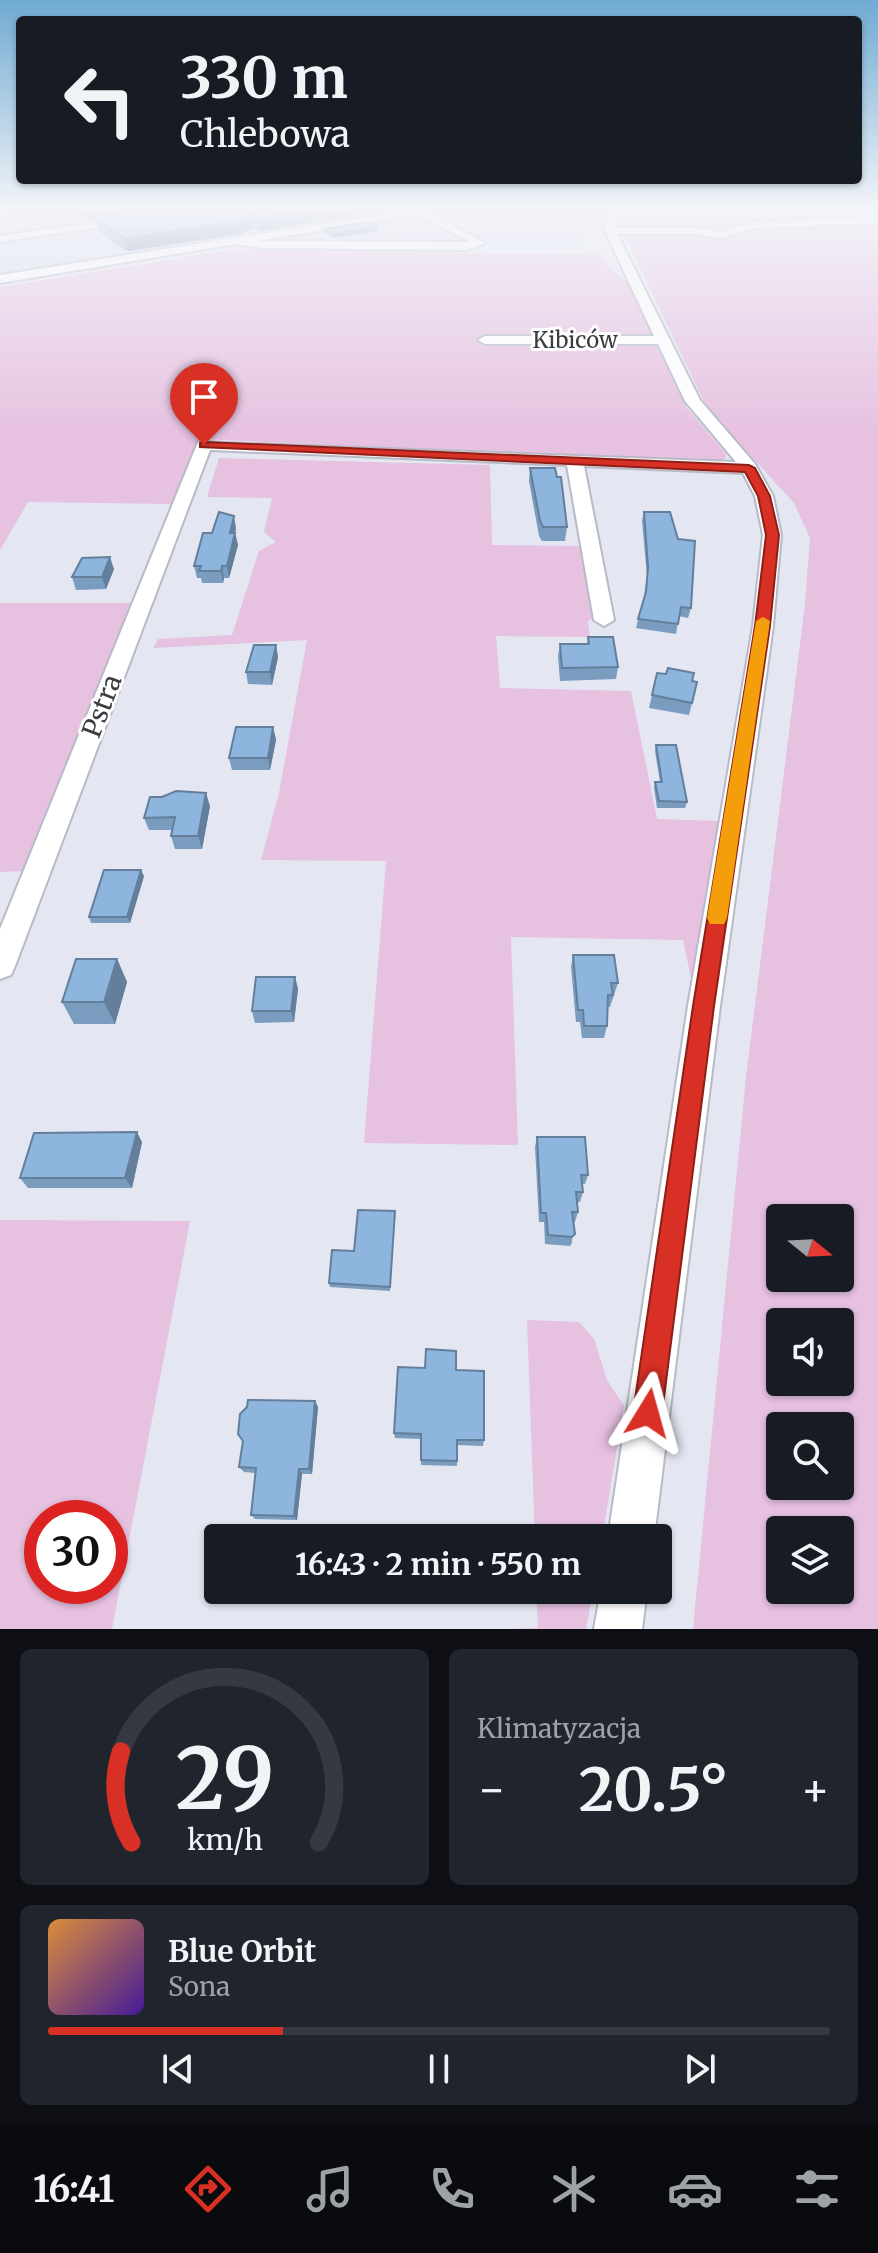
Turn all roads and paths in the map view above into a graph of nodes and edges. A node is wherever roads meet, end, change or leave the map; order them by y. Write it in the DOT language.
graph roads {
  1 [pos="636,283"];
  2 [pos="485,340"];
  3 [pos="665,340"];
  4 [pos="575,462"];
  5 [pos="749,468"];
  6 [pos="604,620"];
  7 [pos="0,966"];
  8 [pos="633,1524"];
  9 [pos="622,1604"];
  10 [pos="618,1629"];
  1 -- 3 [label="street"];
  2 -- 3 [label="street, Kibiców"];
  3 -- 5 [label="street"];
  4 -- 5 [label="street"];
  4 -- 6 [label="street"];
  4 -- 7 [label="street, Pstra"];
  5 -- 8 [label="street"];
  9 -- 10 [label="street"];
}
